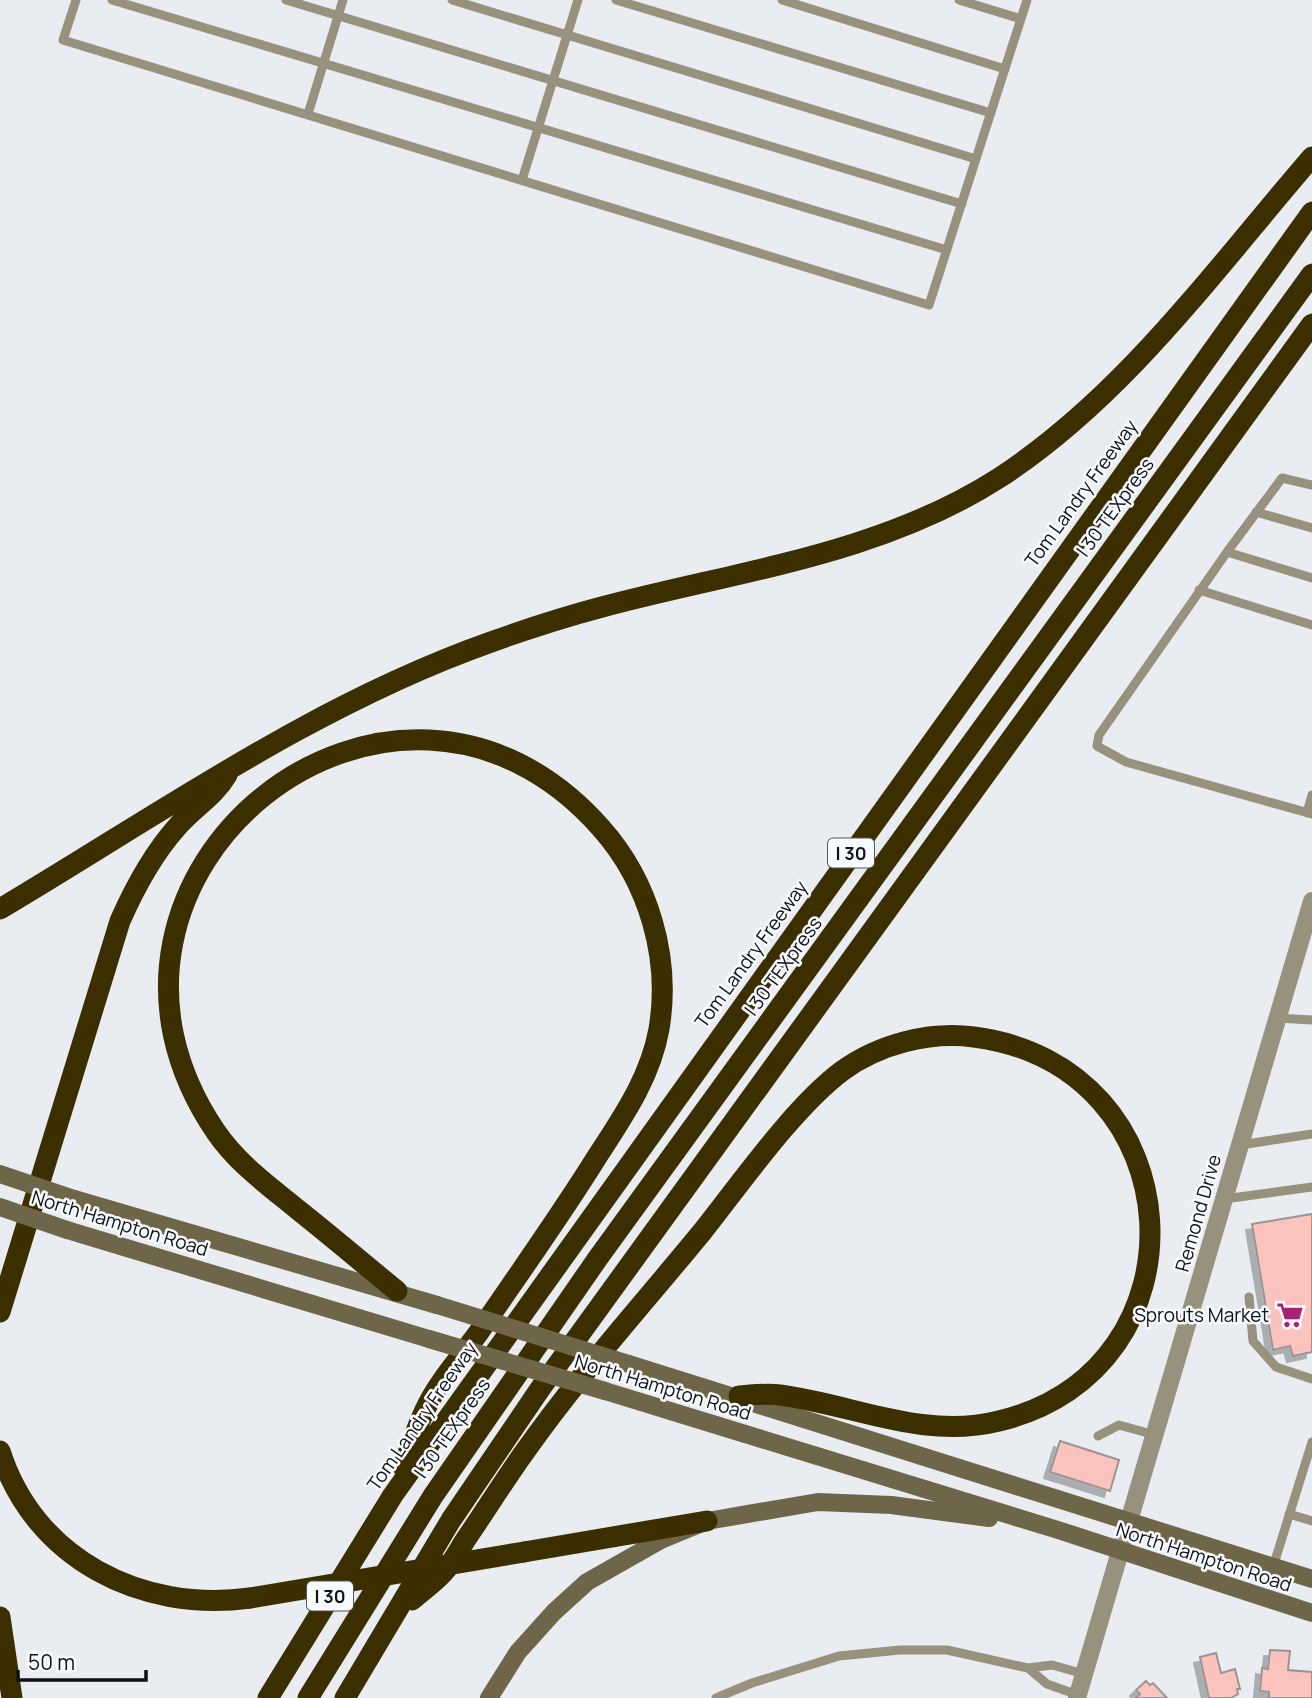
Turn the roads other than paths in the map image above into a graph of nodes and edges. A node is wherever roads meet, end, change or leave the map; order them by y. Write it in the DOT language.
graph roads {
  1 [pos="75,0"];
  2 [pos="112,0"];
  3 [pos="286,0"];
  4 [pos="343,0"];
  5 [pos="453,0"];
  6 [pos="578,0"];
  7 [pos="615,0"];
  8 [pos="782,0"];
  9 [pos="959,0"];
  10 [pos="1027,0"];
  11 [pos="338,16"];
  12 [pos="1021,19"];
  13 [pos="566,36"];
  14 [pos="323,63"];
  15 [pos="1005,69"];
  16 [pos="552,81"];
  17 [pos="991,113"];
  18 [pos="308,114"];
  19 [pos="538,127"];
  20 [pos="1312,157"];
  21 [pos="976,159"];
  22 [pos="522,180"];
  23 [pos="962,204"];
  24 [pos="1312,212"];
  25 [pos="947,250"];
  26 [pos="1312,274"];
  27 [pos="1312,324"];
  28 [pos="1312,485"];
  29 [pos="1256,512"];
  30 [pos="1312,528"];
  31 [pos="1227,552"];
  32 [pos="1312,578"];
  33 [pos="1199,590"];
  34 [pos="1312,625"];
  35 [pos="234,765"];
  36 [pos="1312,795"];
  37 [pos="1309,813"];
  38 [pos="1312,901"];
  39 [pos="0,909"];
  40 [pos="1278,1018"];
  41 [pos="1312,1020"];
  42 [pos="1312,1134"];
  43 [pos="1240,1145"];
  44 [pos="0,1174"];
  45 [pos="1312,1187"];
  46 [pos="1224,1199"];
  47 [pos="0,1207"];
  48 [pos="397,1291"];
  49 [pos="1249,1297"];
  50 [pos="0,1312"];
  51 [pos="1312,1379"];
  52 [pos="739,1396"];
  53 [pos="1155,1435"];
  54 [pos="1097,1436"];
  55 [pos="1312,1442"];
  56 [pos="0,1451"];
  57 [pos="393,1495"];
  58 [pos="1289,1514"];
  59 [pos="707,1521"];
  60 [pos="1129,1521"];
  61 [pos="1312,1521"];
  62 [pos="1058,1530"];
  63 [pos="1120,1552"];
  64 [pos="1273,1567"];
  65 [pos="1312,1579"];
  66 [pos="400,1610"];
  67 [pos="1312,1614"];
  68 [pos="0,1617"];
  69 [pos="1028,1668"];
  70 [pos="1084,1674"];
  71 [pos="1078,1697"];
  72 [pos="12,1698"];
  73 [pos="268,1698"];
  74 [pos="308,1698"];
  75 [pos="345,1698"];
  76 [pos="489,1698"];
  77 [pos="716,1698"];
  1 -- 18 [label="lane"];
  2 -- 14 [label="lane"];
  3 -- 11 [label="lane"];
  4 -- 11 [label="lane"];
  5 -- 13 [label="lane"];
  6 -- 13 [label="lane"];
  7 -- 17 [label="lane"];
  8 -- 15 [label="lane"];
  9 -- 12 [label="lane"];
  10 -- 12 [label="lane"];
  11 -- 14 [label="lane"];
  11 -- 16 [label="lane"];
  12 -- 15 [label="lane"];
  13 -- 16 [label="lane"];
  13 -- 21 [label="lane"];
  14 -- 18 [label="lane"];
  14 -- 19 [label="lane"];
  15 -- 17 [label="lane"];
  16 -- 19 [label="lane"];
  16 -- 23 [label="lane"];
  17 -- 21 [label="lane"];
  18 -- 22 [label="lane"];
  19 -- 22 [label="lane"];
  19 -- 25 [label="lane"];
  20 -- 35 [label="highway"];
  21 -- 23 [label="lane"];
  22 -- 25 [label="lane"];
  23 -- 25 [label="lane"];
  24 -- 57 [label="highway, Tom Landry Freeway / I 30"];
  26 -- 74 [label="highway, I 30 TEXpress"];
  27 -- 66 [label="highway"];
  28 -- 29 [label="lane"];
  29 -- 30 [label="lane"];
  29 -- 31 [label="lane"];
  31 -- 32 [label="lane"];
  31 -- 33 [label="lane"];
  33 -- 34 [label="lane"];
  33 -- 37 [label="lane"];
  35 -- 39 [label="highway"];
  35 -- 50 [label="highway"];
  36 -- 37 [label="lane"];
  38 -- 40 [label="street, Remond Drive"];
  40 -- 41 [label="lane"];
  40 -- 43 [label="street, Remond Drive"];
  42 -- 43 [label="lane"];
  43 -- 46 [label="street, Remond Drive"];
  44 -- 48 [label="main road, North Hampton Road, bridge"];
  45 -- 46 [label="lane"];
  46 -- 53 [label="street, Remond Drive"];
  47 -- 62 [label="main road, North Hampton Road, bridge"];
  48 -- 52 [label="main road, North Hampton Road, bridge"];
  48 -- 57 [label="highway"];
  49 -- 51 [label="lane"];
  52 -- 60 [label="main road, North Hampton Road"];
  52 -- 66 [label="highway"];
  53 -- 54 [label="lane"];
  53 -- 60 [label="street, Remond Drive"];
  55 -- 58 [label="lane"];
  56 -- 59 [label="highway, bridge"];
  57 -- 73 [label="highway, Tom Landry Freeway / I 30"];
  58 -- 61 [label="lane"];
  58 -- 64 [label="lane"];
  59 -- 62 [label="main road"];
  59 -- 76 [label="main road"];
  60 -- 63 [label="street, Remond Drive"];
  60 -- 64 [label="main road, North Hampton Road"];
  62 -- 63 [label="main road, North Hampton Road"];
  63 -- 67 [label="main road, North Hampton Road"];
  63 -- 70 [label="street, Remond Drive"];
  64 -- 65 [label="main road, North Hampton Road"];
  66 -- 75 [label="highway"];
  68 -- 72 [label="highway"];
  69 -- 70 [label="lane"];
  69 -- 71 [label="lane"];
  69 -- 77 [label="lane"];
  70 -- 71 [label="street, Remond Drive"];
}
